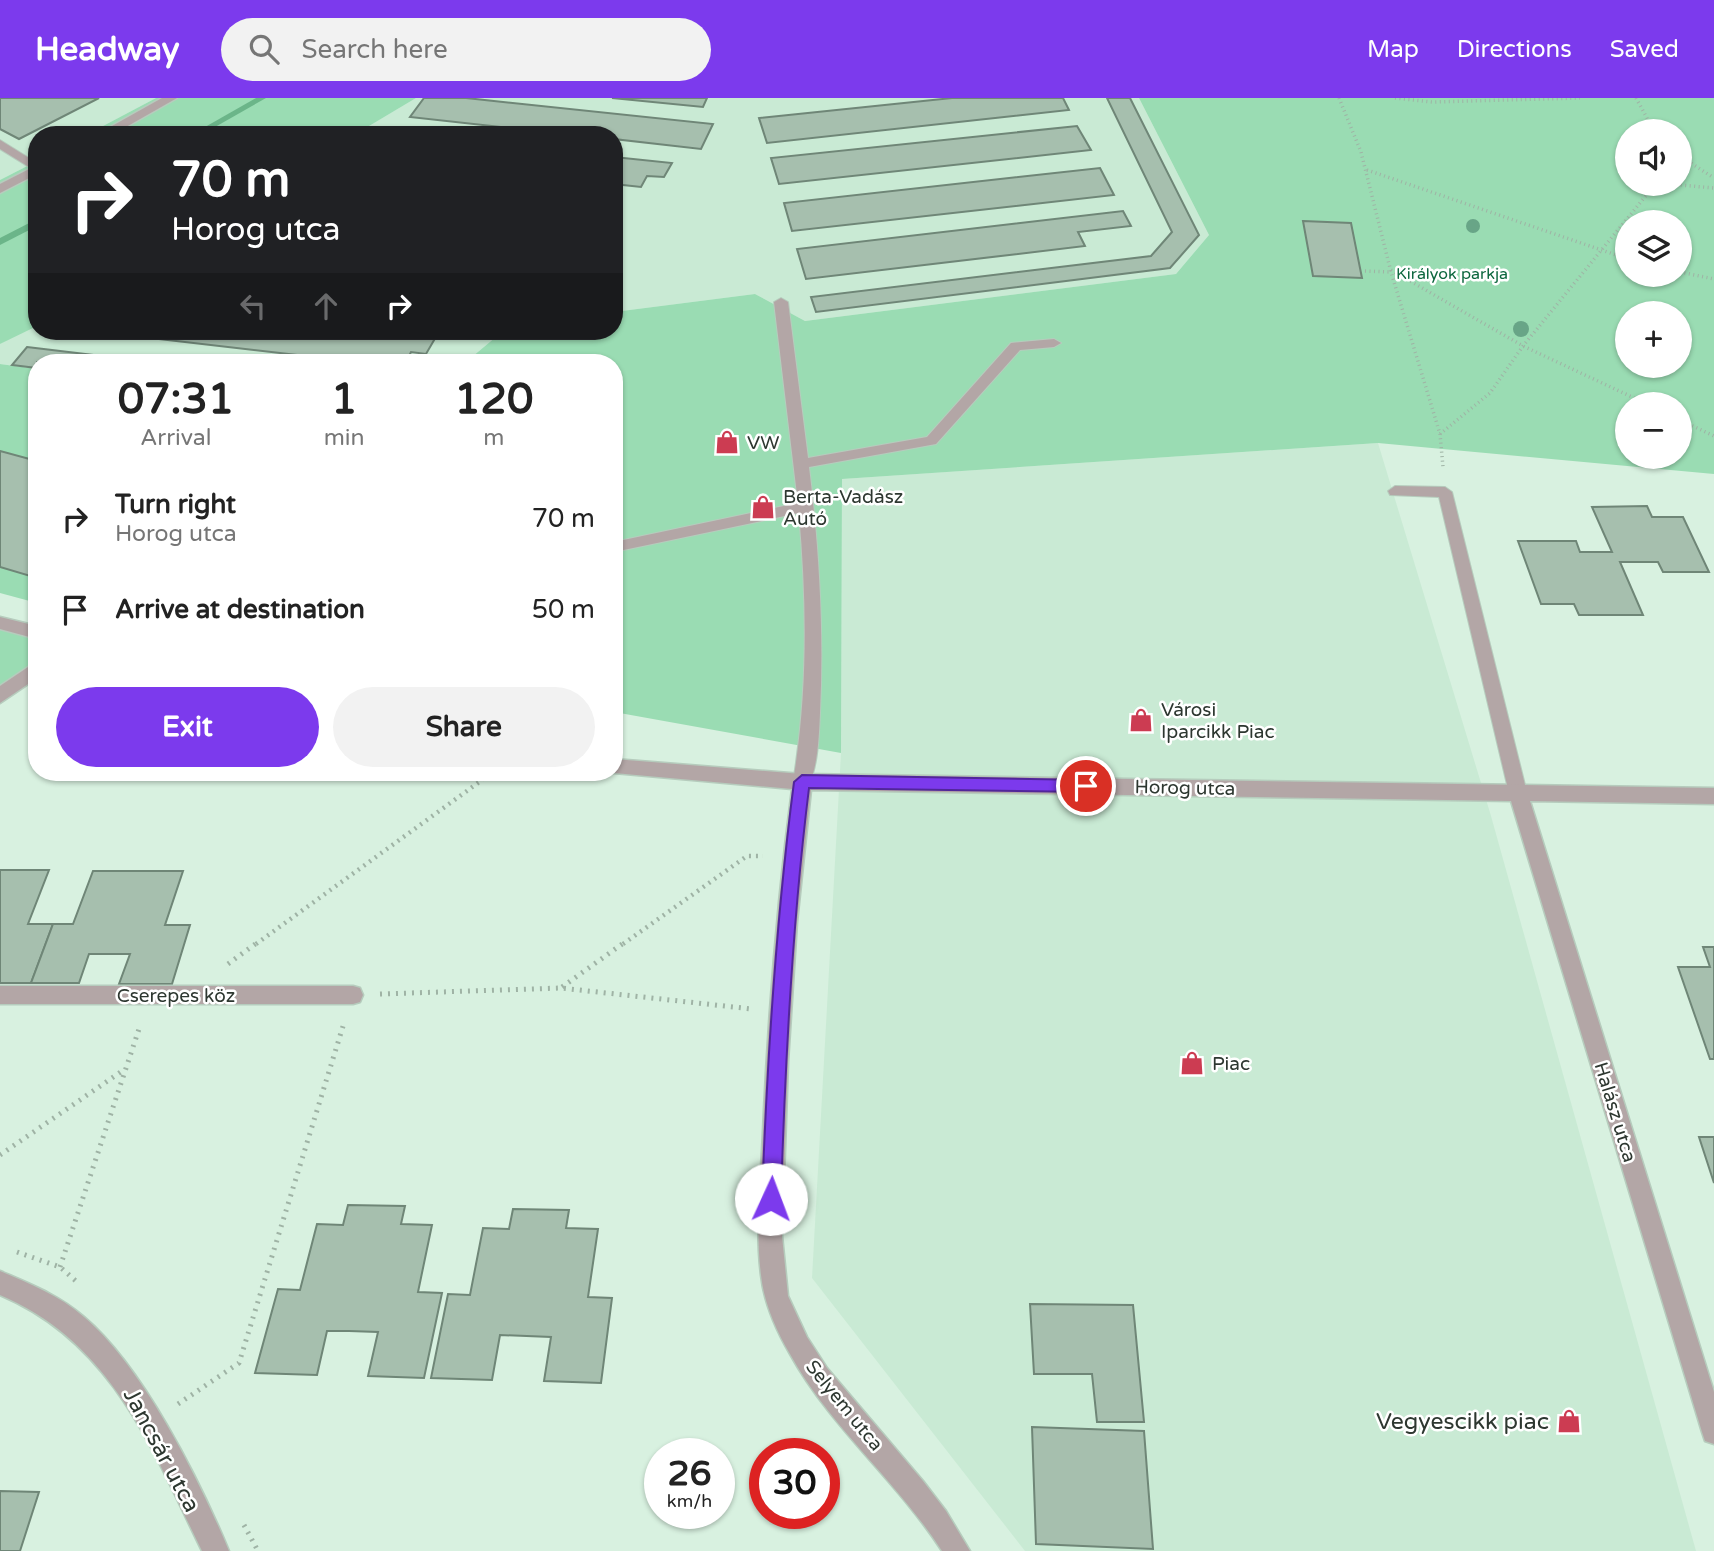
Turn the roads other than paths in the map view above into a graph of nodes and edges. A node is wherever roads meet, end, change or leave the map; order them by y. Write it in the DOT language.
graph roads {
  1 [pos="172,98"];
  2 [pos="119,126"];
  3 [pos="0,144"];
  4 [pos="28,163"];
  5 [pos="28,174"];
  6 [pos="0,189"];
  7 [pos="781,302"];
  8 [pos="1054,343"];
  9 [pos="800,464"];
  10 [pos="1395,491"];
  11 [pos="806,506"];
  12 [pos="623,545"];
  13 [pos="0,623"];
  14 [pos="28,630"];
  15 [pos="28,675"];
  16 [pos="0,696"];
  17 [pos="623,767"];
  18 [pos="802,782"];
  19 [pos="1518,793"];
  20 [pos="1714,796"];
  21 [pos="0,995"];
  22 [pos="352,995"];
  23 [pos="0,1283"];
  24 [pos="1714,1432"];
  25 [pos="216,1551"];
  26 [pos="957,1551"];
  1 -- 2 [label="street"];
  3 -- 4 [label="lane"];
  5 -- 6 [label="street"];
  7 -- 9 [label="lane"];
  8 -- 9 [label="lane"];
  9 -- 11 [label="lane"];
  10 -- 19 [label="lane"];
  11 -- 12 [label="lane"];
  11 -- 18 [label="lane"];
  13 -- 14 [label="street"];
  15 -- 16 [label="street"];
  17 -- 18 [label="street, Horog utca"];
  18 -- 19 [label="street, Horog utca"];
  18 -- 26 [label="street, Selyem utca"];
  19 -- 20 [label="street, Horog utca"];
  19 -- 24 [label="street, Halász utca"];
  21 -- 22 [label="street, Cserepes köz"];
  23 -- 25 [label="street, Jancsár utca"];
}
